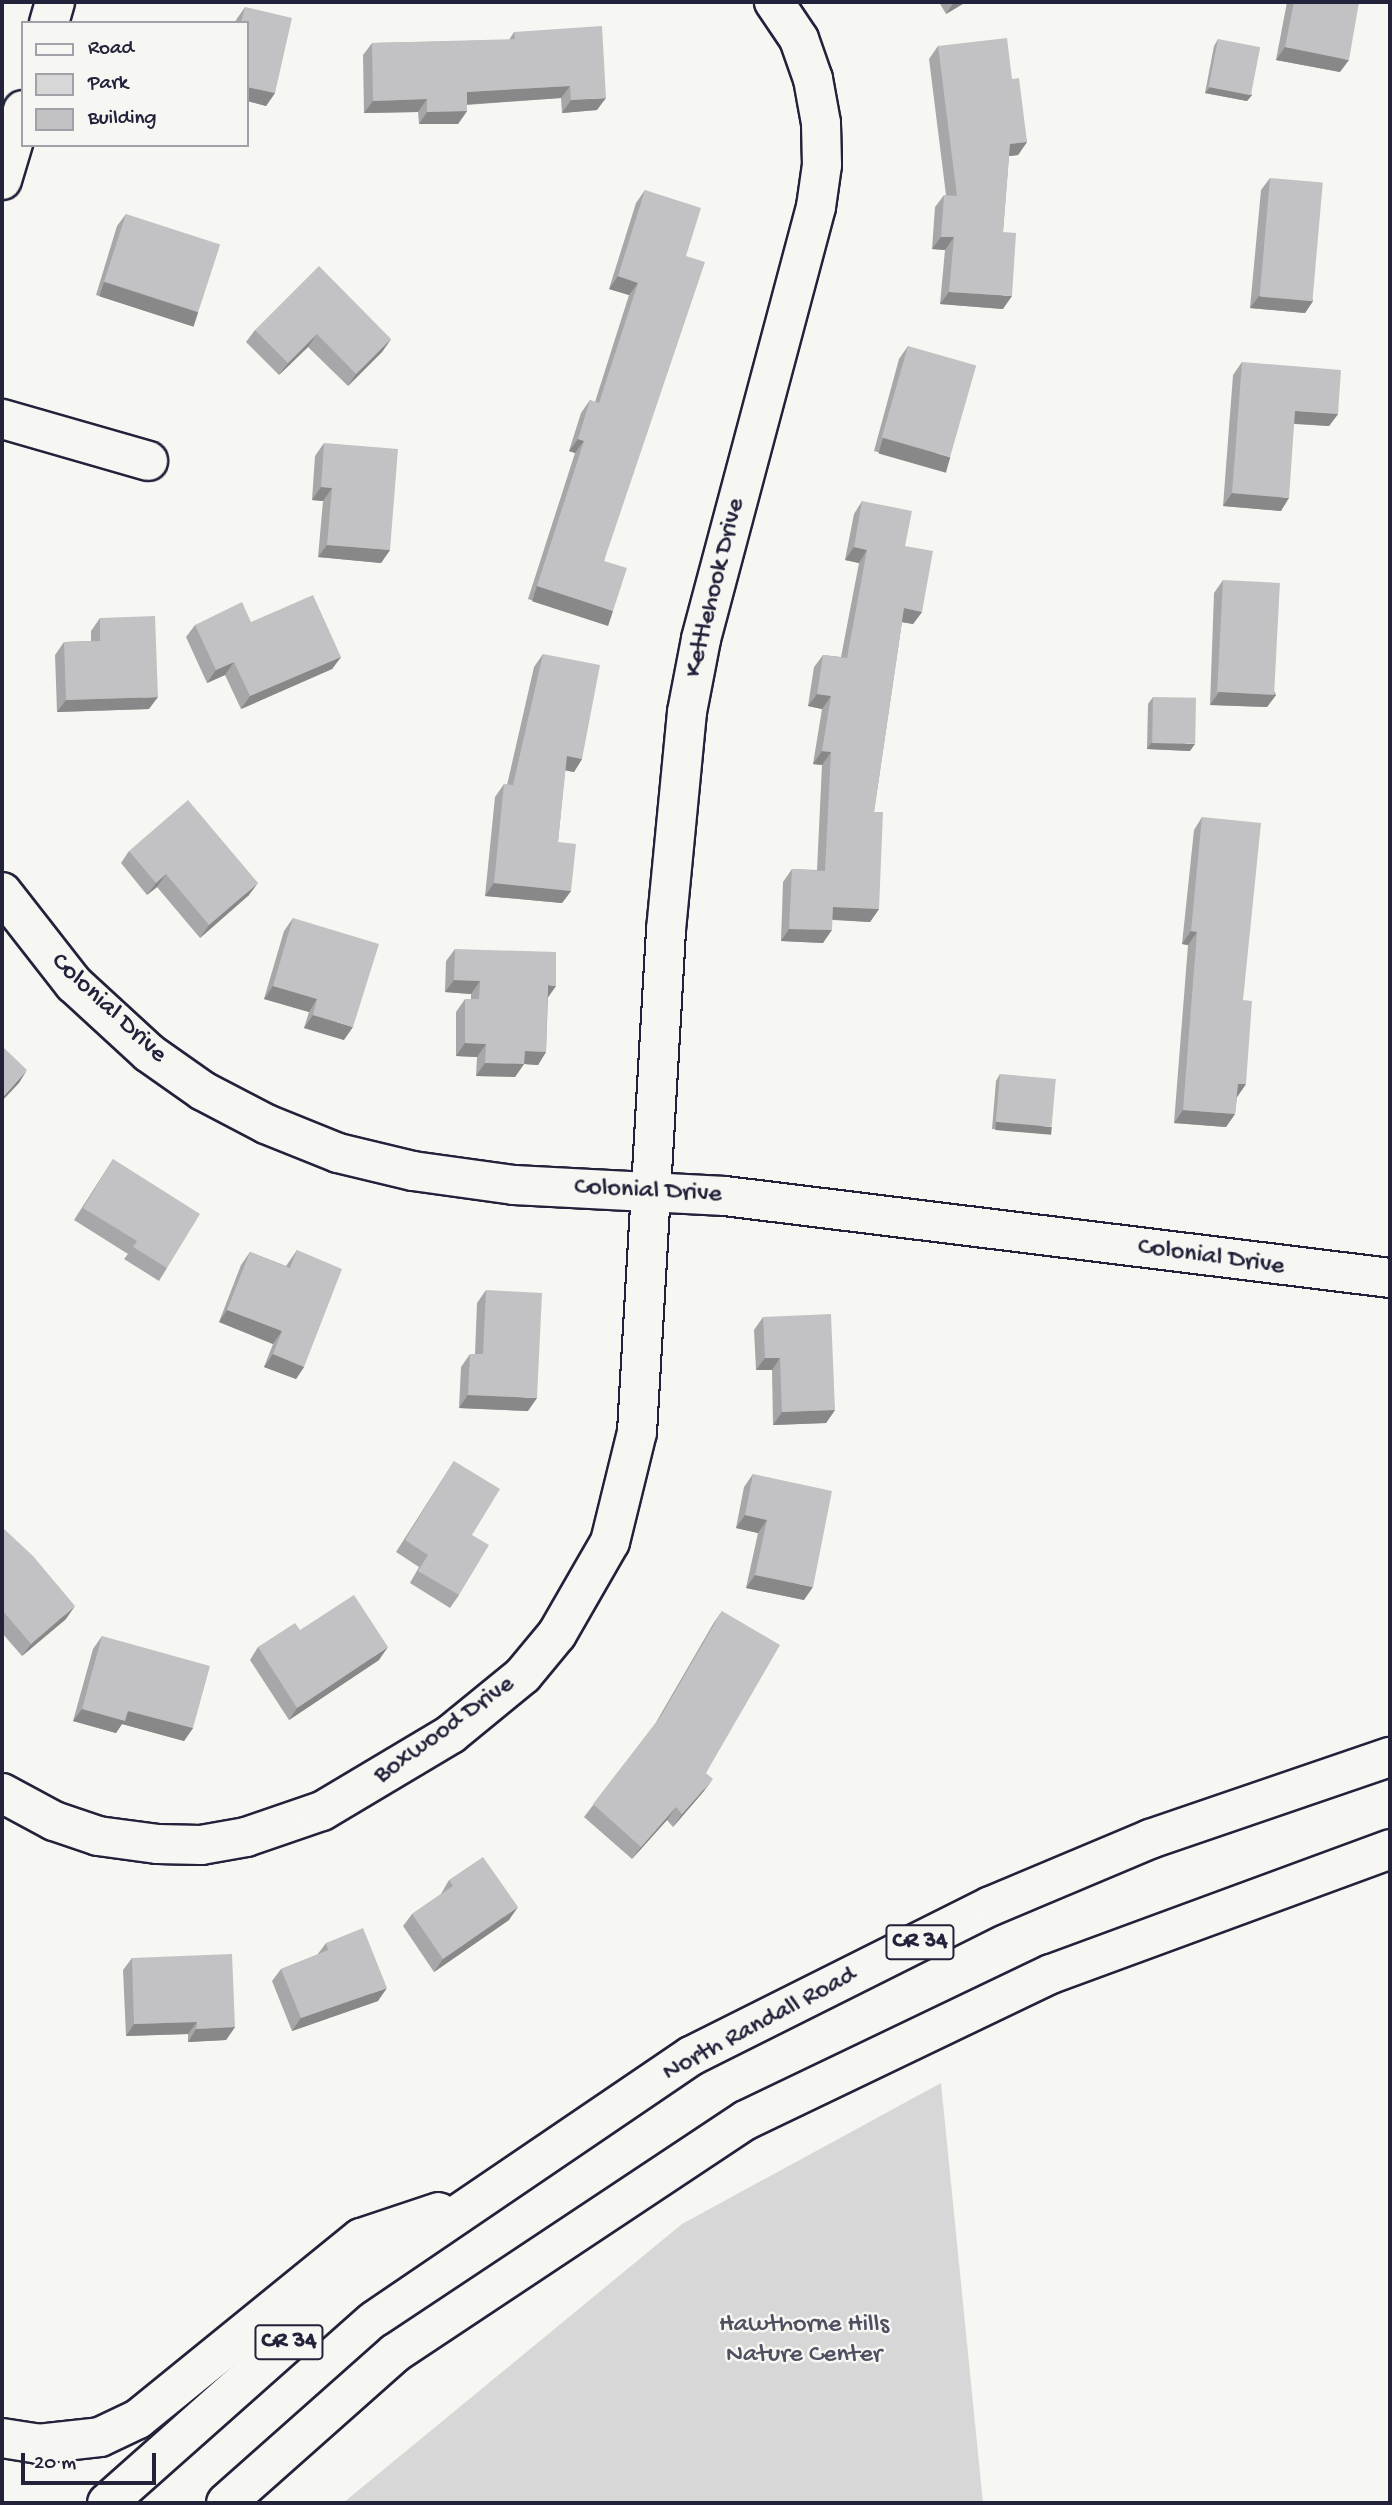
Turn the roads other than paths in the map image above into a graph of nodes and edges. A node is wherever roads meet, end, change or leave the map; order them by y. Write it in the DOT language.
graph roads {
  1 [pos="55,2"];
  2 [pos="774,2"];
  3 [pos="50,21"];
  4 [pos="21,117"];
  5 [pos="2,180"];
  6 [pos="2,419"];
  7 [pos="148,461"];
  8 [pos="2,892"];
  9 [pos="652,1193"];
  10 [pos="1390,1279"];
  11 [pos="1390,1757"];
  12 [pos="2,1793"];
  13 [pos="1390,1849"];
  14 [pos="484,2197"];
  15 [pos="2,2438"];
  16 [pos="107,2503"];
  17 [pos="226,2503"];
  1 -- 3 [label="street"];
  2 -- 9 [label="street, Kettlehook Drive"];
  4 -- 5 [label="street"];
  6 -- 7 [label="street"];
  8 -- 9 [label="street, Colonial Drive"];
  9 -- 10 [label="street, Colonial Drive"];
  9 -- 12 [label="street, Boxwood Drive"];
  11 -- 14 [label="street, North Randall Road / CR 34"];
  13 -- 17 [label="street"];
  14 -- 15 [label="street"];
  14 -- 16 [label="street, North Randall Road / CR 34"];
}
